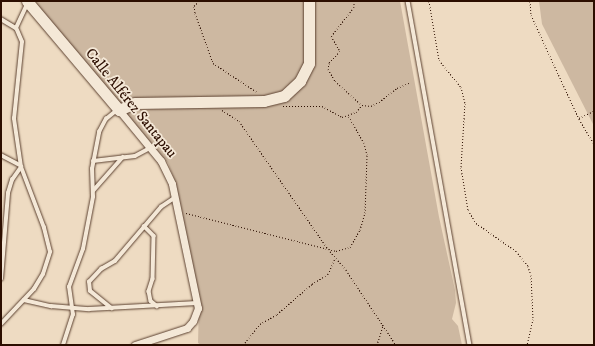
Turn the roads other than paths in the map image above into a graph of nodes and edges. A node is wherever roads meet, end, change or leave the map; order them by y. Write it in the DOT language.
graph roads {
  1 [pos="27,1"];
  2 [pos="309,1"];
  3 [pos="408,1"];
  4 [pos="1,20"];
  5 [pos="16,28"];
  6 [pos="119,110"];
  7 [pos="151,148"];
  8 [pos="1,155"];
  9 [pos="123,157"];
  10 [pos="93,161"];
  11 [pos="21,166"];
  12 [pos="93,191"];
  13 [pos="176,197"];
  14 [pos="144,226"];
  15 [pos="1,280"];
  16 [pos="24,300"];
  17 [pos="157,306"];
  18 [pos="198,306"];
  19 [pos="74,309"];
  20 [pos="112,309"];
  21 [pos="1,324"];
  22 [pos="63,345"];
  23 [pos="135,345"];
  24 [pos="470,345"];
  1 -- 5 [label="lane"];
  1 -- 6 [label="street, Calle Alférez Santapau"];
  2 -- 6 [label="street"];
  3 -- 24 [label="lane"];
  4 -- 5 [label="lane"];
  5 -- 11 [label="lane"];
  6 -- 7 [label="street, Calle Alférez Santapau"];
  6 -- 10 [label="lane"];
  7 -- 9 [label="lane"];
  7 -- 13 [label="street, Calle Alférez Santapau"];
  8 -- 11 [label="lane"];
  9 -- 10 [label="lane"];
  9 -- 12 [label="lane"];
  10 -- 12 [label="lane"];
  11 -- 15 [label="lane"];
  11 -- 16 [label="lane"];
  12 -- 19 [label="lane"];
  13 -- 14 [label="lane"];
  13 -- 18 [label="street, Calle Alférez Santapau"];
  14 -- 17 [label="lane"];
  14 -- 20 [label="lane"];
  16 -- 19 [label="lane"];
  16 -- 21 [label="lane"];
  17 -- 18 [label="lane"];
  17 -- 20 [label="lane"];
  18 -- 23 [label="street"];
  19 -- 20 [label="lane"];
  19 -- 22 [label="lane"];
}
